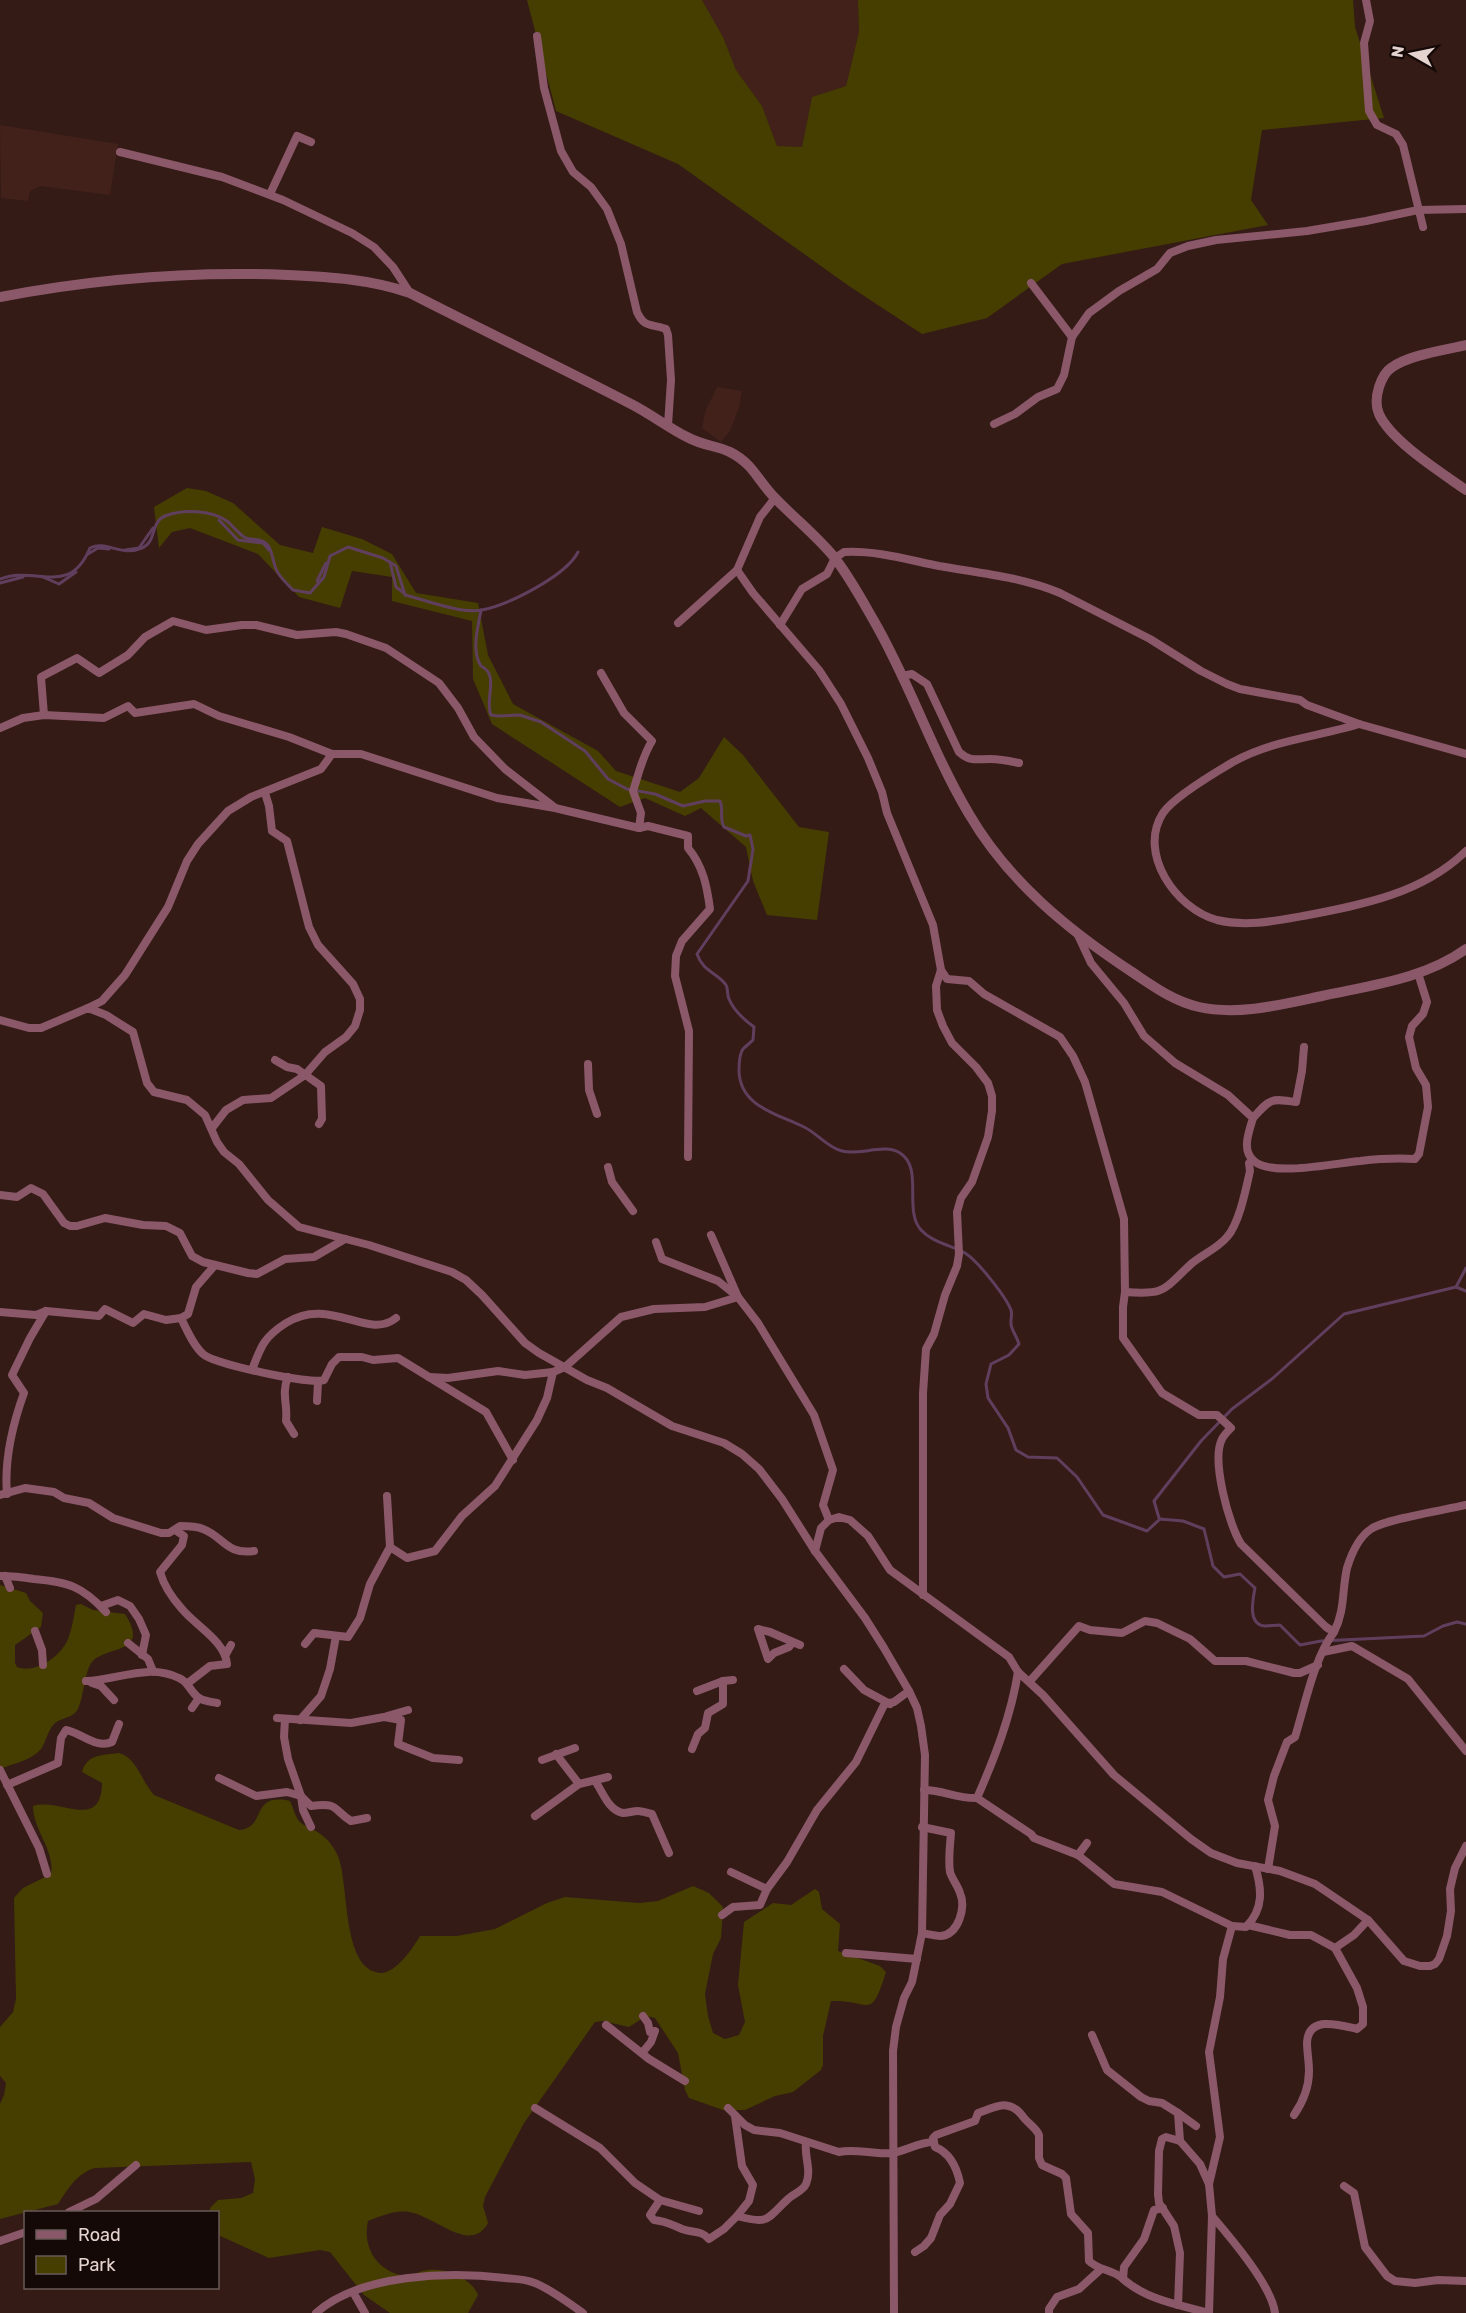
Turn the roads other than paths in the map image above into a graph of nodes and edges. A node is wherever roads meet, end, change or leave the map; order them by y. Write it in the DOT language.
graph roads {
  1 [pos="1366,0"];
  2 [pos="537,36"];
  3 [pos="311,142"];
  4 [pos="120,152"];
  5 [pos="270,195"];
  6 [pos="1466,208"];
  7 [pos="1418,210"];
  8 [pos="1423,227"];
  9 [pos="1031,283"];
  10 [pos="410,293"];
  11 [pos="0,297"];
  12 [pos="1072,337"];
  13 [pos="1466,345"];
  14 [pos="994,424"];
  15 [pos="668,425"];
  16 [pos="1466,490"];
  17 [pos="775,498"];
  18 [pos="835,558"];
  19 [pos="737,570"];
  20 [pos="678,623"];
  21 [pos="780,624"];
  22 [pos="601,673"];
  23 [pos="902,676"];
  24 [pos="44,715"];
  25 [pos="1359,724"];
  26 [pos="0,728"];
  27 [pos="332,754"];
  28 [pos="1466,754"];
  29 [pos="1019,763"];
  30 [pos="265,793"];
  31 [pos="555,808"];
  32 [pos="639,828"];
  33 [pos="1466,851"];
  34 [pos="1077,933"];
  35 [pos="1466,949"];
  36 [pos="941,970"];
  37 [pos="1418,973"];
  38 [pos="88,1008"];
  39 [pos="0,1020"];
  40 [pos="1304,1047"];
  41 [pos="275,1060"];
  42 [pos="588,1064"];
  43 [pos="305,1075"];
  44 [pos="597,1114"];
  45 [pos="1252,1118"];
  46 [pos="319,1125"];
  47 [pos="212,1128"];
  48 [pos="688,1157"];
  49 [pos="1252,1160"];
  50 [pos="608,1167"];
  51 [pos="0,1195"];
  52 [pos="633,1211"];
  53 [pos="711,1235"];
  54 [pos="345,1239"];
  55 [pos="656,1242"];
  56 [pos="215,1265"];
  57 [pos="1125,1292"];
  58 [pos="738,1297"];
  59 [pos="46,1311"];
  60 [pos="0,1312"];
  61 [pos="181,1318"];
  62 [pos="396,1318"];
  63 [pos="565,1367"];
  64 [pos="252,1370"];
  65 [pos="553,1372"];
  66 [pos="426,1376"];
  67 [pos="288,1377"];
  68 [pos="318,1382"];
  69 [pos="318,1401"];
  70 [pos="294,1434"];
  71 [pos="513,1460"];
  72 [pos="3,1495"];
  73 [pos="387,1496"];
  74 [pos="1466,1505"];
  75 [pos="829,1520"];
  76 [pos="175,1530"];
  77 [pos="390,1547"];
  78 [pos="254,1551"];
  79 [pos="815,1551"];
  80 [pos="2,1576"];
  81 [pos="10,1588"];
  82 [pos="923,1595"];
  83 [pos="35,1631"];
  84 [pos="1334,1632"];
  85 [pos="336,1636"];
  86 [pos="128,1643"];
  87 [pos="305,1644"];
  88 [pos="231,1645"];
  89 [pos="1323,1652"];
  90 [pos="226,1654"];
  91 [pos="142,1655"];
  92 [pos="43,1665"];
  93 [pos="1318,1665"];
  94 [pos="844,1669"];
  95 [pos="153,1671"];
  96 [pos="1018,1672"];
  97 [pos="733,1680"];
  98 [pos="723,1681"];
  99 [pos="1030,1681"];
  100 [pos="188,1683"];
  101 [pos="909,1690"];
  102 [pos="697,1691"];
  103 [pos="199,1698"];
  104 [pos="114,1700"];
  105 [pos="217,1703"];
  106 [pos="890,1704"];
  107 [pos="192,1708"];
  108 [pos="408,1710"];
  109 [pos="384,1717"];
  110 [pos="300,1720"];
  111 [pos="119,1724"];
  112 [pos="575,1748"];
  113 [pos="692,1749"];
  114 [pos="1466,1751"];
  115 [pos="556,1754"];
  116 [pos="459,1760"];
  117 [pos="542,1760"];
  118 [pos="0,1770"];
  119 [pos="219,1778"];
  120 [pos="608,1778"];
  121 [pos="595,1781"];
  122 [pos="579,1784"];
  123 [pos="7,1785"];
  124 [pos="924,1790"];
  125 [pos="301,1796"];
  126 [pos="977,1798"];
  127 [pos="535,1816"];
  128 [pos="368,1818"];
  129 [pos="311,1827"];
  130 [pos="922,1827"];
  131 [pos="1087,1843"];
  132 [pos="1466,1846"];
  133 [pos="669,1853"];
  134 [pos="1078,1855"];
  135 [pos="1255,1866"];
  136 [pos="1268,1869"];
  137 [pos="731,1872"];
  138 [pos="48,1874"];
  139 [pos="767,1889"];
  140 [pos="722,1915"];
  141 [pos="1368,1920"];
  142 [pos="1248,1925"];
  143 [pos="1233,1926"];
  144 [pos="922,1934"];
  145 [pos="1335,1948"];
  146 [pos="846,1953"];
  147 [pos="918,1959"];
  148 [pos="644,2016"];
  149 [pos="606,2025"];
  150 [pos="1092,2035"];
  151 [pos="642,2053"];
  152 [pos="685,2081"];
  153 [pos="535,2108"];
  154 [pos="728,2108"];
  155 [pos="1178,2113"];
  156 [pos="1294,2115"];
  157 [pos="735,2116"];
  158 [pos="1196,2126"];
  159 [pos="1180,2141"];
  160 [pos="806,2142"];
  161 [pos="934,2142"];
  162 [pos="893,2153"];
  163 [pos="136,2165"];
  164 [pos="1209,2184"];
  165 [pos="1344,2186"];
  166 [pos="660,2200"];
  167 [pos="1163,2208"];
  168 [pos="71,2211"];
  169 [pos="699,2211"];
  170 [pos="737,2216"];
  171 [pos="1212,2216"];
  172 [pos="24,2233"];
  173 [pos="0,2241"];
  174 [pos="915,2252"];
  175 [pos="1101,2269"];
  176 [pos="1123,2278"];
  177 [pos="1466,2281"];
  178 [pos="353,2292"];
  179 [pos="567,2301"];
  180 [pos="1178,2305"];
  181 [pos="316,2313"];
  182 [pos="365,2313"];
  183 [pos="563,2313"];
  184 [pos="583,2313"];
  185 [pos="894,2313"];
  186 [pos="1049,2313"];
  187 [pos="1209,2313"];
  188 [pos="1275,2313"];
  1 -- 7 [label="street"];
  2 -- 15 [label="street"];
  3 -- 5 [label="street"];
  4 -- 5 [label="street"];
  5 -- 10 [label="street"];
  6 -- 7 [label="street"];
  7 -- 8 [label="street"];
  7 -- 12 [label="street"];
  9 -- 12 [label="street"];
  10 -- 11 [label="street"];
  10 -- 15 [label="street"];
  12 -- 14 [label="street"];
  13 -- 16 [label="street"];
  15 -- 17 [label="street"];
  17 -- 18 [label="street"];
  17 -- 19 [label="street"];
  18 -- 21 [label="street"];
  18 -- 23 [label="street"];
  18 -- 25 [label="street"];
  19 -- 20 [label="street"];
  19 -- 21 [label="street"];
  21 -- 36 [label="street"];
  22 -- 32 [label="street"];
  23 -- 29 [label="street"];
  23 -- 34 [label="street"];
  24 -- 26 [label="street"];
  24 -- 27 [label="street"];
  24 -- 31 [label="street"];
  25 -- 28 [label="street"];
  25 -- 33 [label="street"];
  27 -- 30 [label="street"];
  27 -- 31 [label="street"];
  30 -- 38 [label="street"];
  30 -- 43 [label="street"];
  31 -- 32 [label="street"];
  32 -- 48 [label="street"];
  34 -- 37 [label="street"];
  34 -- 45 [label="street"];
  35 -- 37 [label="street"];
  36 -- 57 [label="street"];
  36 -- 82 [label="street"];
  37 -- 49 [label="street"];
  38 -- 39 [label="street"];
  38 -- 47 [label="street"];
  40 -- 45 [label="street"];
  41 -- 43 [label="street"];
  42 -- 44 [label="street"];
  43 -- 46 [label="street"];
  43 -- 47 [label="street"];
  45 -- 49 [label="street"];
  47 -- 54 [label="street"];
  49 -- 57 [label="street"];
  50 -- 52 [label="street"];
  51 -- 56 [label="street"];
  53 -- 58 [label="street"];
  54 -- 56 [label="street"];
  54 -- 63 [label="street"];
  55 -- 58 [label="street"];
  56 -- 61 [label="street"];
  57 -- 84 [label="street"];
  58 -- 63 [label="street"];
  58 -- 75 [label="street"];
  59 -- 60 [label="street"];
  59 -- 61 [label="street"];
  59 -- 72 [label="street"];
  61 -- 64 [label="street"];
  62 -- 64 [label="street"];
  63 -- 65 [label="street"];
  63 -- 79 [label="street"];
  64 -- 67 [label="street"];
  65 -- 66 [label="street"];
  65 -- 71 [label="street"];
  66 -- 68 [label="street"];
  66 -- 71 [label="street"];
  67 -- 68 [label="street"];
  67 -- 70 [label="street"];
  68 -- 69 [label="street"];
  71 -- 77 [label="street"];
  72 -- 76 [label="street"];
  73 -- 77 [label="street"];
  74 -- 84 [label="street"];
  75 -- 79 [label="street"];
  75 -- 82 [label="street"];
  76 -- 78 [label="street"];
  76 -- 90 [label="street"];
  77 -- 85 [label="street"];
  79 -- 101 [label="street"];
  80 -- 81 [label="street"];
  80 -- 91 [label="street"];
  82 -- 96 [label="street"];
  83 -- 92 [label="street"];
  84 -- 89 [label="street"];
  85 -- 87 [label="street"];
  85 -- 110 [label="street"];
  86 -- 91 [label="street"];
  88 -- 90 [label="street"];
  89 -- 93 [label="street"];
  89 -- 114 [label="street"];
  90 -- 100 [label="street"];
  91 -- 95 [label="street"];
  93 -- 99 [label="street"];
  93 -- 136 [label="street"];
  94 -- 106 [label="street"];
  95 -- 100 [label="street"];
  95 -- 104 [label="street"];
  96 -- 99 [label="street"];
  96 -- 126 [label="street"];
  97 -- 98 [label="street"];
  98 -- 102 [label="street"];
  98 -- 113 [label="street"];
  99 -- 135 [label="street"];
  100 -- 103 [label="street"];
  101 -- 106 [label="street"];
  101 -- 124 [label="street"];
  103 -- 105 [label="street"];
  103 -- 107 [label="street"];
  106 -- 139 [label="street"];
  108 -- 109 [label="street"];
  109 -- 110 [label="street"];
  109 -- 116 [label="street"];
  110 -- 125 [label="street"];
  111 -- 123 [label="street"];
  112 -- 115 [label="street"];
  115 -- 117 [label="street"];
  115 -- 122 [label="street"];
  118 -- 123 [label="street"];
  119 -- 125 [label="street"];
  120 -- 121 [label="street"];
  121 -- 122 [label="street"];
  121 -- 133 [label="street"];
  122 -- 127 [label="street"];
  123 -- 138 [label="street"];
  124 -- 126 [label="street"];
  124 -- 130 [label="street"];
  125 -- 128 [label="street"];
  125 -- 129 [label="street"];
  126 -- 134 [label="street"];
  130 -- 144 [label="street"];
  130 -- 144 [label="street"];
  131 -- 134 [label="street"];
  132 -- 141 [label="street"];
  134 -- 143 [label="street"];
  135 -- 136 [label="street"];
  135 -- 142 [label="street"];
  136 -- 141 [label="street"];
  137 -- 139 [label="street"];
  139 -- 140 [label="street"];
  141 -- 145 [label="street"];
  142 -- 143 [label="street"];
  142 -- 145 [label="street"];
  143 -- 164 [label="street"];
  144 -- 147 [label="street"];
  145 -- 156 [label="street"];
  146 -- 147 [label="street"];
  147 -- 162 [label="street"];
  148 -- 151 [label="street"];
  149 -- 151 [label="street"];
  150 -- 155 [label="street"];
  151 -- 152 [label="street"];
  153 -- 166 [label="street"];
  154 -- 157 [label="street"];
  155 -- 158 [label="street"];
  155 -- 159 [label="street"];
  157 -- 160 [label="street"];
  157 -- 170 [label="street"];
  159 -- 164 [label="street"];
  159 -- 167 [label="street"];
  160 -- 162 [label="street"];
  160 -- 170 [label="street"];
  161 -- 162 [label="street"];
  161 -- 174 [label="street"];
  161 -- 175 [label="street"];
  162 -- 185 [label="street"];
  163 -- 168 [label="street"];
  164 -- 171 [label="street"];
  165 -- 177 [label="street"];
  166 -- 169 [label="street"];
  166 -- 170 [label="street"];
  167 -- 176 [label="street"];
  167 -- 180 [label="street"];
  171 -- 187 [label="street"];
  171 -- 188 [label="street"];
  172 -- 173 [label="street"];
  175 -- 176 [label="street"];
  175 -- 186 [label="street"];
  176 -- 180 [label="street"];
  178 -- 179 [label="street"];
  178 -- 181 [label="street"];
  178 -- 182 [label="street"];
  179 -- 183 [label="street"];
  179 -- 184 [label="street"];
  180 -- 187 [label="street"];
}
